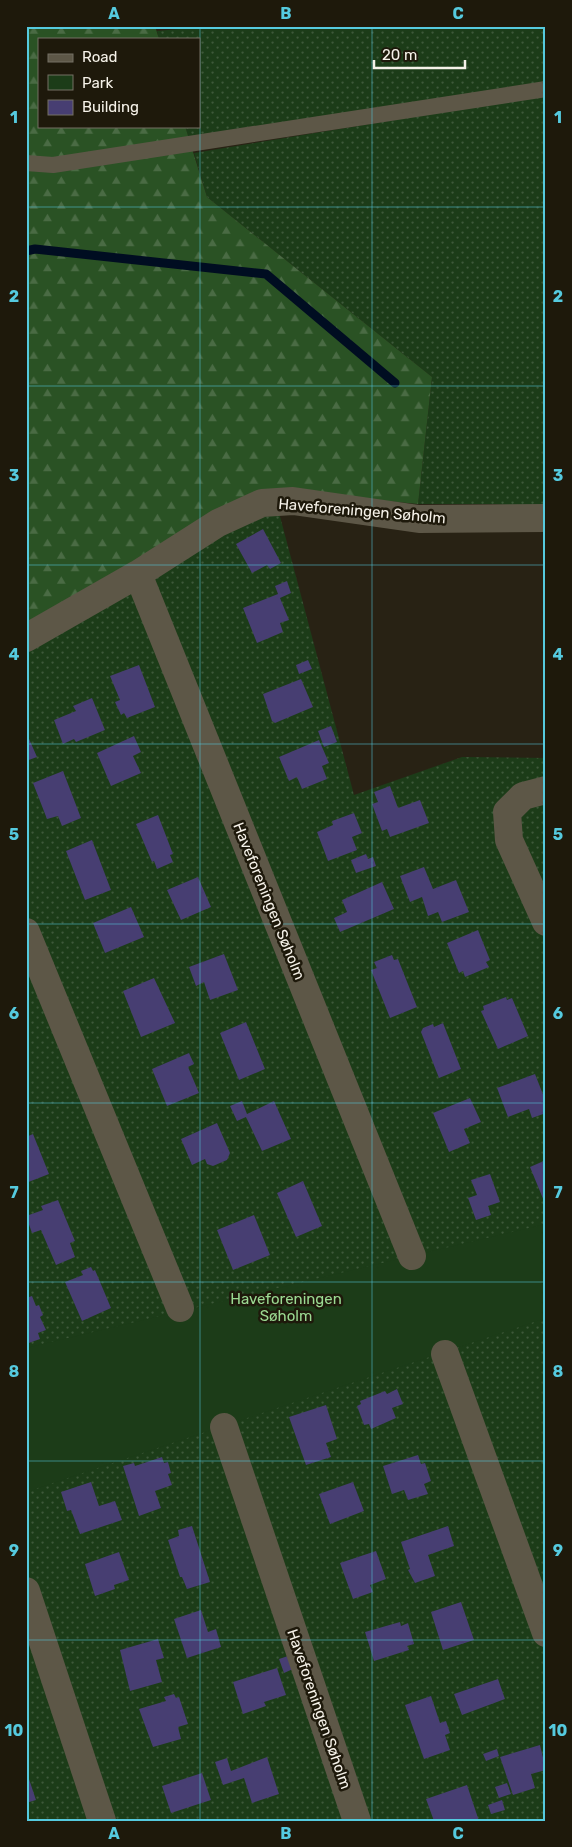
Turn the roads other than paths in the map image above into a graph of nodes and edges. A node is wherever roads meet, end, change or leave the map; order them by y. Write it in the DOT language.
graph roads {
  1 [pos="546,89"];
  2 [pos="26,163"];
  3 [pos="546,518"];
  4 [pos="138,574"];
  5 [pos="26,638"];
  6 [pos="546,790"];
  7 [pos="546,922"];
  8 [pos="26,932"];
  9 [pos="412,1256"];
  10 [pos="180,1308"];
  11 [pos="445,1354"];
  12 [pos="224,1427"];
  13 [pos="26,1591"];
  14 [pos="546,1633"];
  15 [pos="102,1821"];
  16 [pos="357,1821"];
  1 -- 2 [label="lane"];
  3 -- 4 [label="street, Haveforeningen Søholm"];
  4 -- 5 [label="street, Haveforeningen Søholm"];
  4 -- 9 [label="street, Haveforeningen Søholm"];
  6 -- 7 [label="street"];
  8 -- 10 [label="street"];
  11 -- 14 [label="street"];
  12 -- 16 [label="street, Haveforeningen Søholm"];
  13 -- 15 [label="street"];
}
